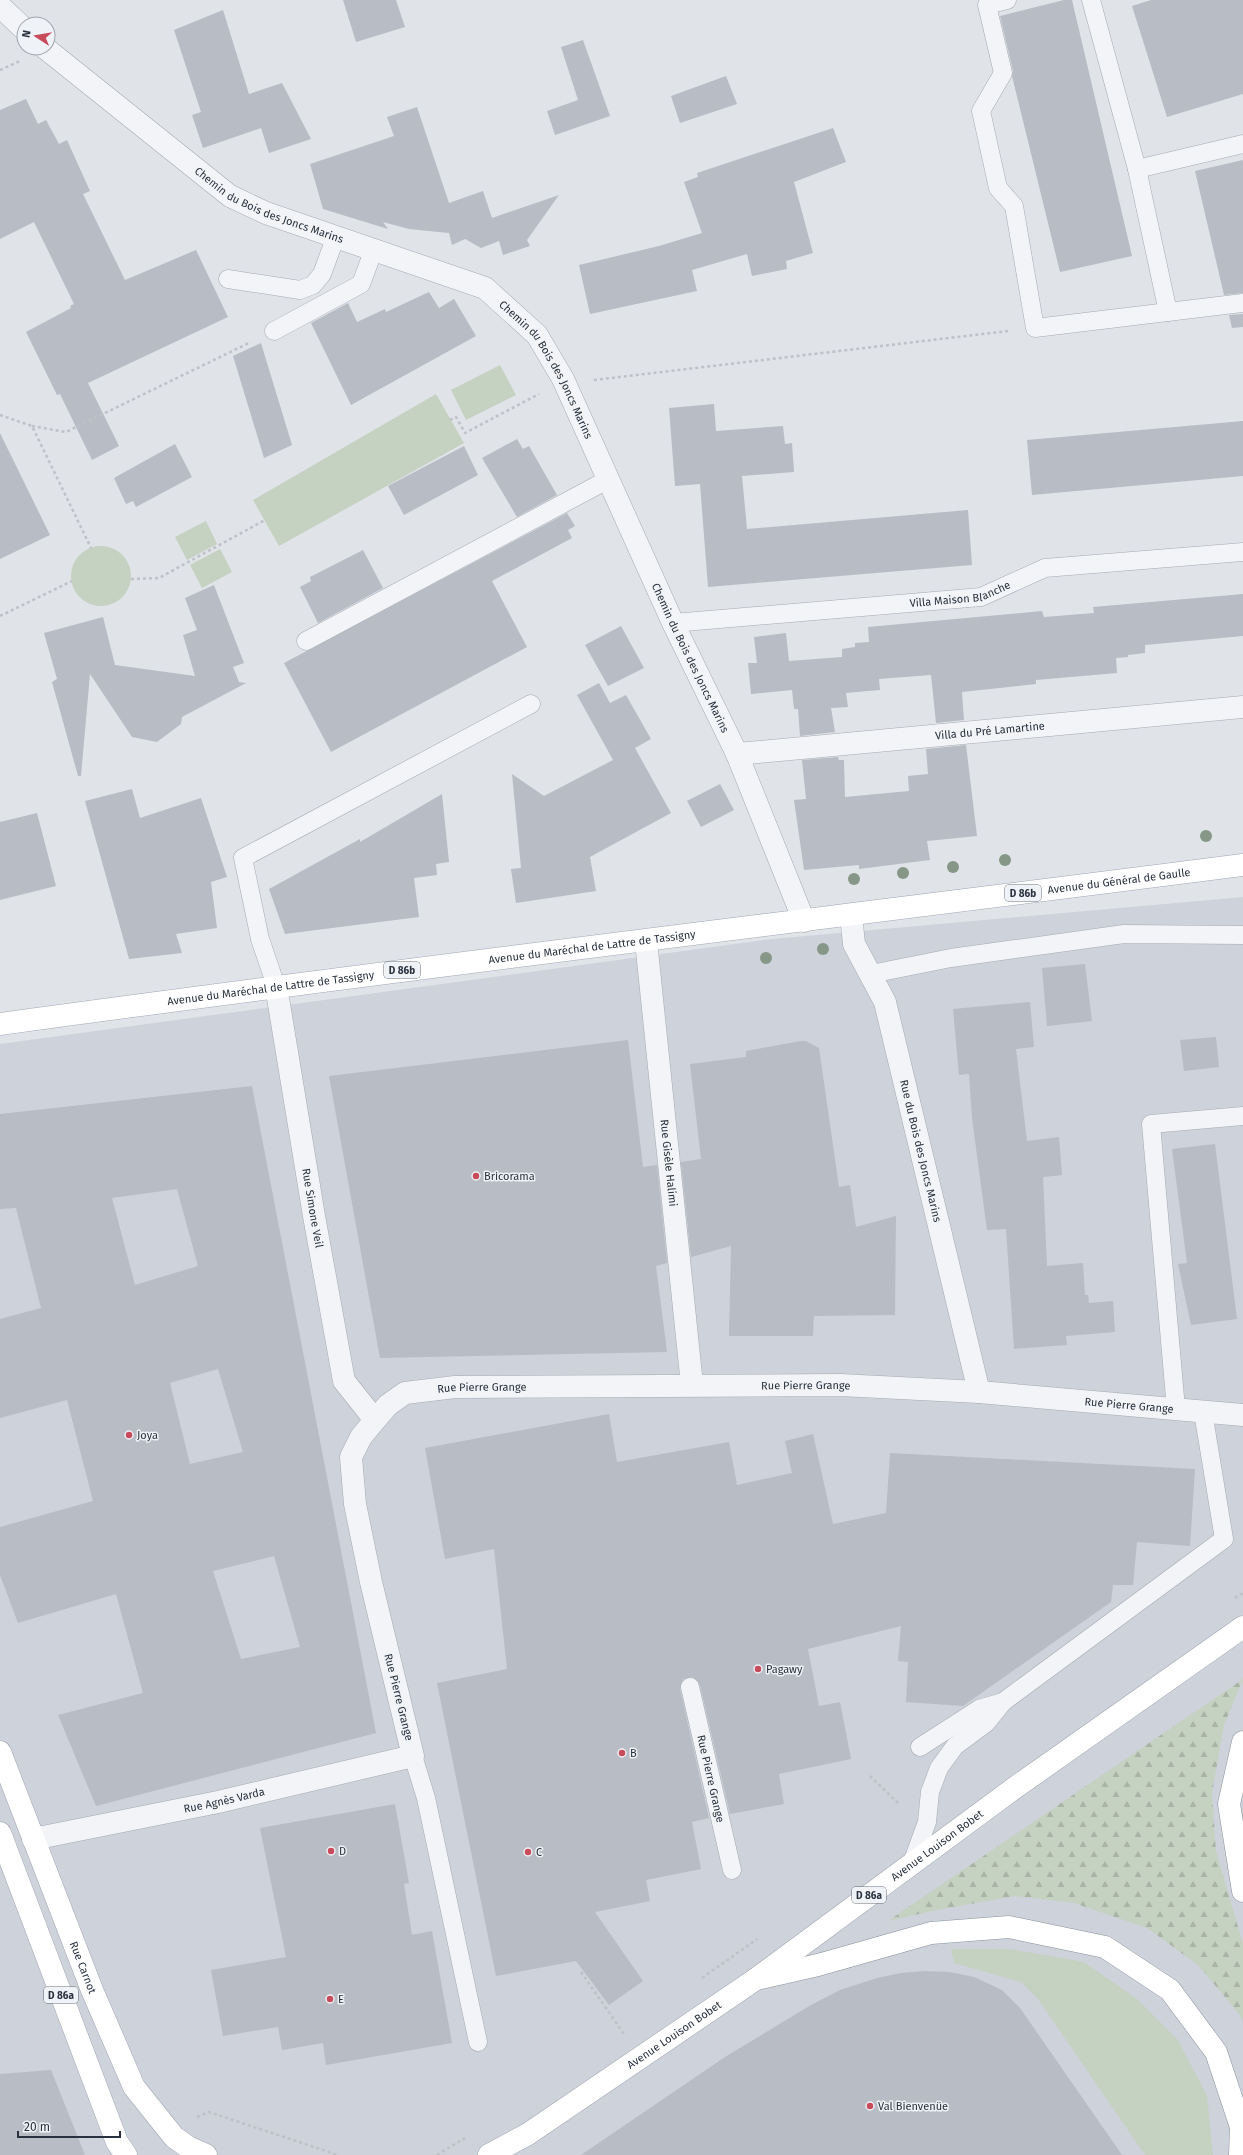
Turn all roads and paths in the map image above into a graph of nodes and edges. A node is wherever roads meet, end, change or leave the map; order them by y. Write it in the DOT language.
graph roads {
  1 [pos="1007,0"];
  2 [pos="1091,0"];
  3 [pos="0,6"];
  4 [pos="16,21"];
  5 [pos="55,56"];
  6 [pos="1243,144"];
  7 [pos="1137,169"];
  8 [pos="336,236"];
  9 [pos="374,250"];
  10 [pos="228,279"];
  11 [pos="1243,303"];
  12 [pos="1168,312"];
  13 [pos="1034,328"];
  14 [pos="274,331"];
  15 [pos="566,385"];
  16 [pos="0,416"];
  17 [pos="450,420"];
  18 [pos="32,426"];
  19 [pos="609,479"];
  20 [pos="265,520"];
  21 [pos="91,548"];
  22 [pos="1243,552"];
  23 [pos="131,579"];
  24 [pos="72,581"];
  25 [pos="0,616"];
  26 [pos="673,623"];
  27 [pos="306,641"];
  28 [pos="531,704"];
  29 [pos="1243,707"];
  30 [pos="737,754"];
  31 [pos="1243,865"];
  32 [pos="851,915"];
  33 [pos="804,921"];
  34 [pos="1243,936"];
  35 [pos="646,941"];
  36 [pos="870,974"];
  37 [pos="276,986"];
  38 [pos="0,1024"];
  39 [pos="1243,1116"];
  40 [pos="692,1385"];
  41 [pos="979,1392"];
  42 [pos="1176,1410"];
  43 [pos="1203,1412"];
  44 [pos="1243,1415"];
  45 [pos="375,1420"];
  46 [pos="1243,1627"];
  47 [pos="690,1687"];
  48 [pos="1003,1702"];
  49 [pos="1243,1742"];
  50 [pos="920,1747"];
  51 [pos="0,1752"];
  52 [pos="413,1756"];
  53 [pos="870,1776"];
  54 [pos="900,1805"];
  55 [pos="0,1833"];
  56 [pos="33,1839"];
  57 [pos="912,1864"];
  58 [pos="732,1870"];
  59 [pos="1243,1891"];
  60 [pos="581,1972"];
  61 [pos="756,1979"];
  62 [pos="605,2007"];
  63 [pos="478,2042"];
  64 [pos="126,2155"];
  65 [pos="206,2155"];
  66 [pos="489,2155"];
  67 [pos="1240,2155"];
  1 -- 13 [label="lane"];
  2 -- 7 [label="lane"];
  3 -- 4 [label="street"];
  5 -- 8 [label="street, Chemin du Bois des Joncs Marins"];
  6 -- 7 [label="lane"];
  7 -- 12 [label="lane"];
  8 -- 9 [label="street, Chemin du Bois des Joncs Marins"];
  8 -- 10 [label="lane"];
  9 -- 14 [label="lane"];
  9 -- 15 [label="street, Chemin du Bois des Joncs Marins"];
  11 -- 12 [label="lane"];
  12 -- 13 [label="lane"];
  13 -- 15 [label="path"];
  14 -- 18 [label="path"];
  15 -- 17 [label="path"];
  15 -- 19 [label="street, Chemin du Bois des Joncs Marins"];
  16 -- 18 [label="path"];
  18 -- 21 [label="path"];
  19 -- 26 [label="street, Chemin du Bois des Joncs Marins"];
  19 -- 27 [label="lane"];
  20 -- 23 [label="path"];
  22 -- 26 [label="lane, Villa Maison Blanche"];
  24 -- 25 [label="path"];
  26 -- 30 [label="street, Chemin du Bois des Joncs Marins"];
  28 -- 37 [label="lane"];
  29 -- 30 [label="street, Villa du Pré Lamartine"];
  30 -- 33 [label="street, Chemin du Bois des Joncs Marins"];
  31 -- 32 [label="main road, Avenue du Général de Gaulle / D 86b"];
  32 -- 33 [label="main road, Avenue du Général de Gaulle / D 86b"];
  32 -- 36 [label="street, Rue du Bois des Joncs Marins"];
  33 -- 35 [label="main road, Avenue du Maréchal de Lattre de Tassigny / D 86b"];
  34 -- 36 [label="lane"];
  35 -- 37 [label="main road, Avenue du Maréchal de Lattre de Tassigny / D 86b"];
  35 -- 40 [label="street, Rue Gisèle Halimi"];
  36 -- 41 [label="street, Rue du Bois des Joncs Marins"];
  37 -- 38 [label="main road, Avenue du Maréchal de Lattre de Tassigny / D 86b"];
  37 -- 45 [label="street, Rue Simone Veil"];
  39 -- 42 [label="lane"];
  40 -- 41 [label="street, Rue Pierre Grange"];
  40 -- 45 [label="street, Rue Pierre Grange"];
  41 -- 42 [label="street, Rue Pierre Grange"];
  42 -- 43 [label="street, Rue Pierre Grange"];
  43 -- 44 [label="street, Rue Pierre Grange"];
  43 -- 48 [label="lane"];
  45 -- 52 [label="street, Rue Pierre Grange"];
  46 -- 57 [label="main road, Avenue Louison Bobet / D 86a"];
  47 -- 58 [label="lane, Rue Pierre Grange"];
  48 -- 50 [label="lane"];
  48 -- 57 [label="lane"];
  49 -- 59 [label="main road"];
  51 -- 56 [label="main road, Rue Carnot / D 86a"];
  52 -- 56 [label="street, Rue Agnès Varda"];
  52 -- 63 [label="lane, Rue Pierre Grange"];
  53 -- 54 [label="path"];
  55 -- 64 [label="main road, D 86a"];
  56 -- 65 [label="main road, Rue Carnot / D 86a"];
  57 -- 61 [label="main road, Avenue Louison Bobet / D 86a"];
  60 -- 62 [label="path"];
  61 -- 66 [label="main road, Avenue Louison Bobet / D 86a"];
  61 -- 67 [label="main road"];
}
